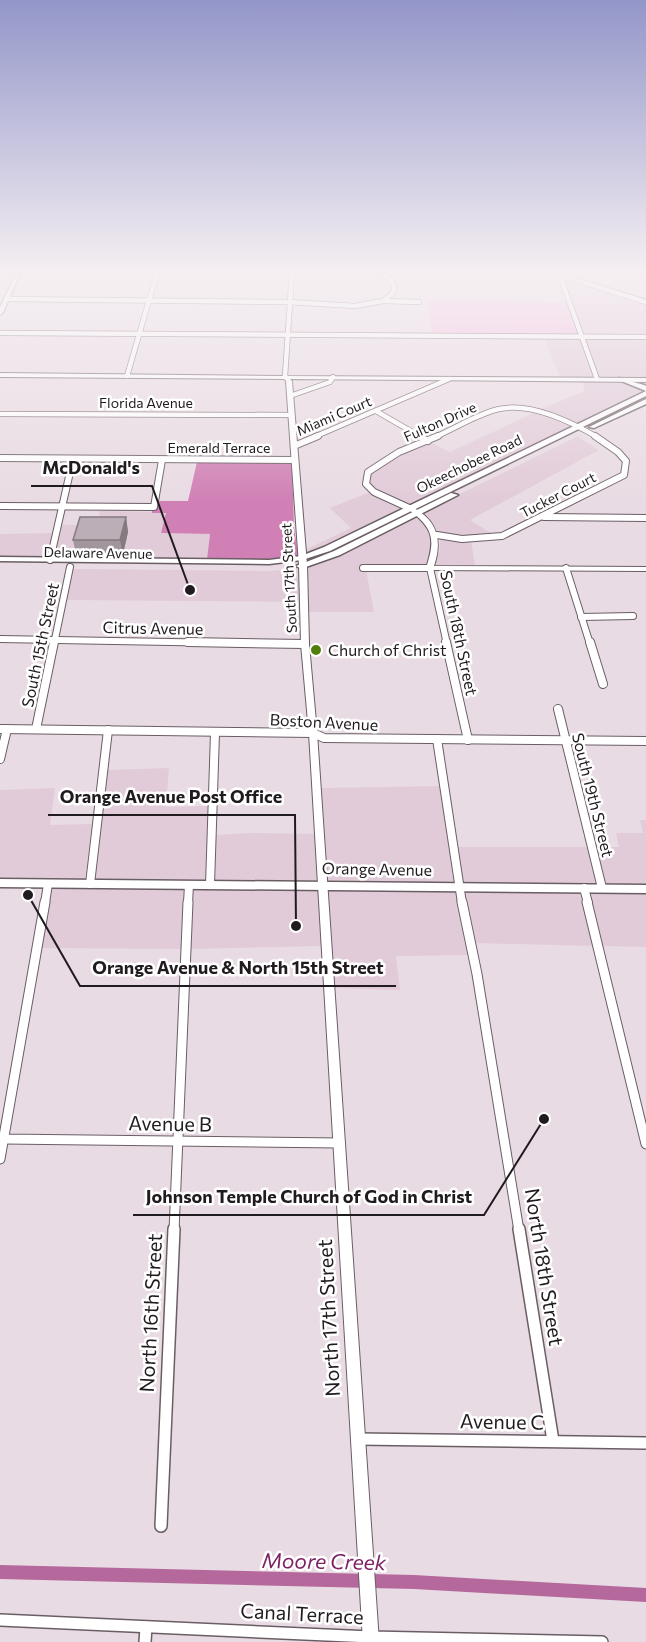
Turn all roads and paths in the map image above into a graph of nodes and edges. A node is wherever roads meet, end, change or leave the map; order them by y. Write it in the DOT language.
graph roads {
  1 [pos="135,350"];
  2 [pos="286,350"];
  3 [pos="587,350"];
  4 [pos="0,375"];
  5 [pos="128,376"];
  6 [pos="285,376"];
  7 [pos="333,377"];
  8 [pos="449,378"];
  9 [pos="597,379"];
  10 [pos="621,380"];
  11 [pos="646,380"];
  12 [pos="646,392"];
  13 [pos="290,396"];
  14 [pos="645,403"];
  15 [pos="376,411"];
  16 [pos="0,414"];
  17 [pos="292,416"];
  18 [pos="575,427"];
  19 [pos="584,431"];
  20 [pos="428,441"];
  21 [pos="294,446"];
  22 [pos="0,458"];
  23 [pos="73,459"];
  24 [pos="162,460"];
  25 [pos="295,460"];
  26 [pos="0,506"];
  27 [pos="63,507"];
  28 [pos="413,511"];
  29 [pos="542,517"];
  30 [pos="646,518"];
  31 [pos="437,534"];
  32 [pos="0,559"];
  33 [pos="50,560"];
  34 [pos="303,562"];
  35 [pos="0,565"];
  36 [pos="70,567"];
  37 [pos="363,568"];
  38 [pos="430,568"];
  39 [pos="566,568"];
  40 [pos="646,569"];
  41 [pos="633,616"];
  42 [pos="581,617"];
  43 [pos="0,639"];
  44 [pos="55,640"];
  45 [pos="305,644"];
  46 [pos="603,684"];
  47 [pos="558,709"];
  48 [pos="4,729"];
  49 [pos="36,729"];
  50 [pos="108,730"];
  51 [pos="215,733"];
  52 [pos="313,734"];
  53 [pos="437,739"];
  54 [pos="468,740"];
  55 [pos="566,740"];
  56 [pos="646,741"];
  57 [pos="0,759"];
  58 [pos="0,883"];
  59 [pos="48,884"];
  60 [pos="90,884"];
  61 [pos="189,885"];
  62 [pos="210,885"];
  63 [pos="322,885"];
  64 [pos="459,887"];
  65 [pos="584,888"];
  66 [pos="602,888"];
  67 [pos="646,889"];
  68 [pos="644,1124"];
  69 [pos="2,1138"];
  70 [pos="178,1142"];
  71 [pos="340,1143"];
  72 [pos="646,1144"];
  73 [pos="0,1159"];
  74 [pos="357,1438"];
  75 [pos="553,1441"];
  76 [pos="646,1443"];
  77 [pos="161,1526"];
  78 [pos="0,1620"];
  79 [pos="146,1627"];
  80 [pos="371,1640"];
  81 [pos="145,1642"];
  82 [pos="580,1642"];
  83 [pos="602,1642"];
  1 -- 5 [label="street"];
  2 -- 6 [label="street, South 17th Street"];
  3 -- 9 [label="street"];
  4 -- 5 [label="street"];
  5 -- 6 [label="street"];
  6 -- 7 [label="street"];
  6 -- 13 [label="street, South 17th Street"];
  7 -- 8 [label="street"];
  7 -- 13 [label="street"];
  8 -- 9 [label="street"];
  8 -- 15 [label="street, Miami Court"];
  9 -- 10 [label="street"];
  10 -- 11 [label="street"];
  10 -- 12 [label="main road"];
  12 -- 18 [label="main road, Okeechobee Road"];
  13 -- 17 [label="street, South 17th Street"];
  14 -- 19 [label="main road, Okeechobee Road"];
  15 -- 20 [label="street"];
  15 -- 21 [label="street, Miami Court"];
  16 -- 17 [label="street, Florida Avenue"];
  17 -- 21 [label="street, South 17th Street"];
  18 -- 19 [label="street, Fulton Drive"];
  18 -- 20 [label="street, Fulton Drive"];
  18 -- 28 [label="main road, Okeechobee Road"];
  19 -- 28 [label="main road, Okeechobee Road"];
  19 -- 29 [label="street, Tucker Court"];
  20 -- 28 [label="street, Fulton Drive"];
  21 -- 25 [label="street, South 17th Street"];
  22 -- 23 [label="street, Emerald Terrace"];
  23 -- 24 [label="street, Emerald Terrace"];
  23 -- 27 [label="street, South 15th Street"];
  24 -- 25 [label="street, Emerald Terrace"];
  24 -- 27 [label="street"];
  25 -- 34 [label="street, South 17th Street"];
  26 -- 27 [label="street"];
  27 -- 33 [label="street, South 15th Street"];
  28 -- 31 [label="street"];
  28 -- 34 [label="main road, Okeechobee Road"];
  29 -- 30 [label="street"];
  29 -- 31 [label="street, Tucker Court"];
  31 -- 38 [label="street, South 18th Street"];
  32 -- 33 [label="main road, Delaware Avenue"];
  33 -- 34 [label="main road, Delaware Avenue"];
  34 -- 36 [label="main road, Delaware Avenue"];
  34 -- 45 [label="street, South 17th Street"];
  35 -- 36 [label="main road, Delaware Avenue"];
  36 -- 44 [label="street, South 15th Street"];
  37 -- 38 [label="street"];
  38 -- 39 [label="street"];
  38 -- 54 [label="street, South 18th Street"];
  39 -- 40 [label="street"];
  39 -- 42 [label="street"];
  41 -- 42 [label="street"];
  42 -- 46 [label="street"];
  43 -- 44 [label="street, Citrus Avenue"];
  44 -- 45 [label="street, Citrus Avenue"];
  44 -- 49 [label="street, South 15th Street"];
  45 -- 52 [label="street, South 17th Street"];
  47 -- 55 [label="street, South 19th Street"];
  48 -- 49 [label="street, Boston Avenue"];
  48 -- 57 [label="street"];
  49 -- 50 [label="street, Boston Avenue"];
  50 -- 51 [label="street, Boston Avenue"];
  50 -- 60 [label="street"];
  51 -- 52 [label="street, Boston Avenue"];
  51 -- 62 [label="street"];
  52 -- 53 [label="street, Boston Avenue"];
  52 -- 63 [label="street, South 17th Street"];
  53 -- 54 [label="street, Boston Avenue"];
  53 -- 64 [label="street"];
  54 -- 55 [label="street, Boston Avenue"];
  55 -- 56 [label="street, Boston Avenue"];
  55 -- 66 [label="street, South 19th Street"];
  58 -- 59 [label="main road, Orange Avenue"];
  59 -- 60 [label="main road, Orange Avenue"];
  59 -- 69 [label="street"];
  60 -- 61 [label="main road, Orange Avenue"];
  61 -- 62 [label="main road, Orange Avenue"];
  61 -- 70 [label="street, North 16th Street"];
  62 -- 63 [label="main road, Orange Avenue"];
  63 -- 64 [label="main road, Orange Avenue"];
  63 -- 71 [label="street, North 17th Street"];
  64 -- 65 [label="main road, Orange Avenue"];
  64 -- 75 [label="street, North 18th Street"];
  65 -- 66 [label="main road, Orange Avenue"];
  65 -- 68 [label="street"];
  66 -- 67 [label="main road, Orange Avenue"];
  68 -- 72 [label="street"];
  69 -- 70 [label="street, Avenue B"];
  69 -- 73 [label="street"];
  70 -- 71 [label="street, Avenue B"];
  70 -- 77 [label="street, North 16th Street"];
  71 -- 74 [label="street, North 17th Street"];
  74 -- 75 [label="street, Avenue C"];
  74 -- 80 [label="street, North 17th Street"];
  75 -- 76 [label="street, Avenue C"];
  78 -- 79 [label="street, Canal Terrace"];
  79 -- 80 [label="street, Canal Terrace"];
  79 -- 81 [label="street"];
  80 -- 82 [label="street, Canal Terrace"];
  82 -- 83 [label="street, Canal Terrace"];
}
